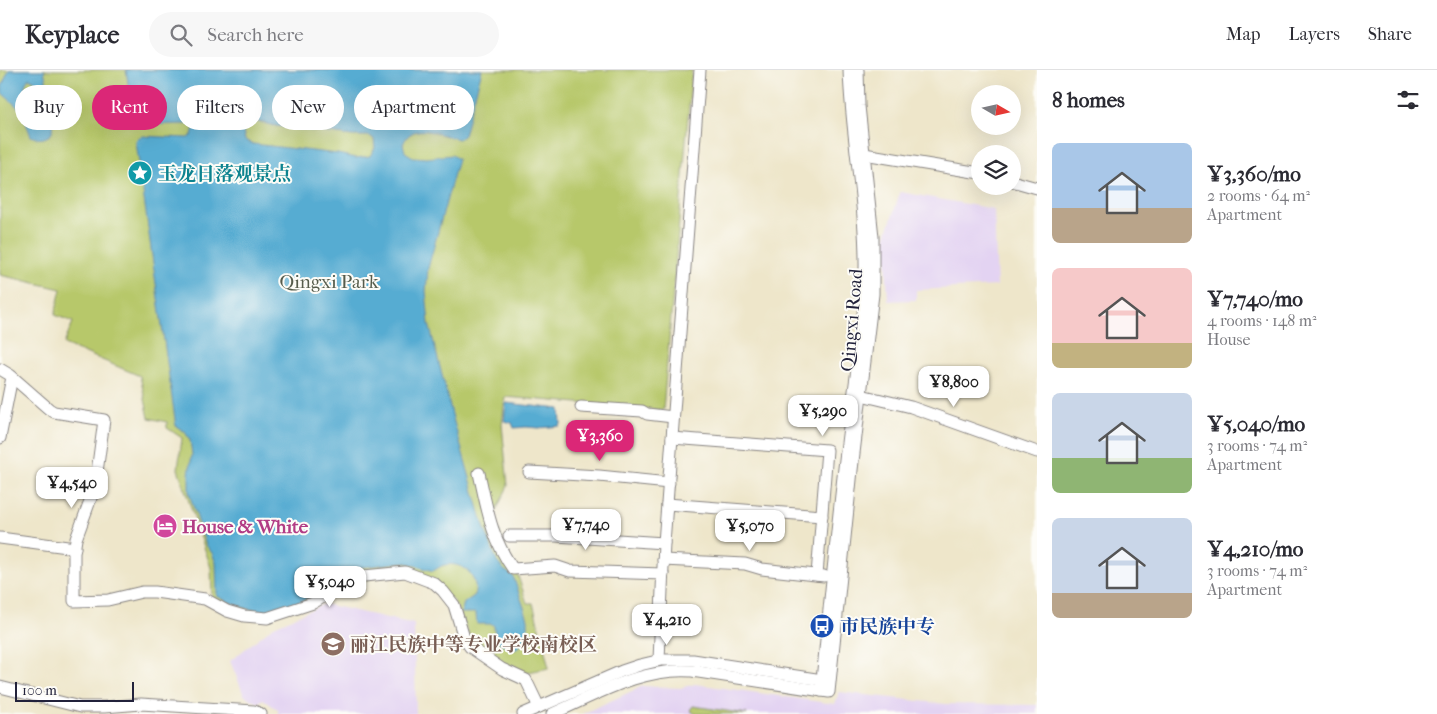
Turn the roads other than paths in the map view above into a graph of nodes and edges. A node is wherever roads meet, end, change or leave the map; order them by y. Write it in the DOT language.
graph roads {
  1 [pos="700,70"];
  2 [pos="849,70"];
  3 [pos="858,70"];
  4 [pos="864,154"];
  5 [pos="971,172"];
  6 [pos="1021,184"];
  7 [pos="1037,188"];
  8 [pos="0,369"];
  9 [pos="12,377"];
  10 [pos="861,395"];
  11 [pos="581,407"];
  12 [pos="673,417"];
  13 [pos="0,438"];
  14 [pos="672,438"];
  15 [pos="1037,452"];
  16 [pos="529,472"];
  17 [pos="479,473"];
  18 [pos="668,483"];
  19 [pos="667,504"];
  20 [pos="822,516"];
  21 [pos="509,536"];
  22 [pos="0,538"];
  23 [pos="664,543"];
  24 [pos="75,548"];
  25 [pos="663,560"];
  26 [pos="663,574"];
  27 [pos="817,575"];
  28 [pos="833,578"];
  29 [pos="659,660"];
  30 [pos="826,686"];
  31 [pos="0,687"];
  32 [pos="539,707"];
  33 [pos="261,714"];
  34 [pos="523,714"];
  35 [pos="552,714"];
  1 -- 12 [label="street"];
  2 -- 28 [label="street, Qingxi Road"];
  3 -- 4 [label="street, Qingxi Road"];
  4 -- 5 [label="street"];
  4 -- 10 [label="street, Qingxi Road"];
  6 -- 7 [label="street"];
  8 -- 9 [label="street"];
  9 -- 13 [label="street"];
  9 -- 24 [label="street"];
  10 -- 15 [label="street"];
  10 -- 30 [label="street, Qingxi Road"];
  11 -- 12 [label="street"];
  12 -- 14 [label="street"];
  14 -- 18 [label="street"];
  14 -- 20 [label="street"];
  16 -- 18 [label="street"];
  17 -- 26 [label="street"];
  18 -- 19 [label="street"];
  19 -- 20 [label="street"];
  19 -- 23 [label="street"];
  20 -- 27 [label="street"];
  21 -- 23 [label="street"];
  22 -- 24 [label="street"];
  23 -- 25 [label="street"];
  24 -- 32 [label="street"];
  25 -- 26 [label="street"];
  25 -- 27 [label="street"];
  26 -- 29 [label="street"];
  27 -- 28 [label="street"];
  28 -- 30 [label="street, Qingxi Road"];
  29 -- 30 [label="street"];
  29 -- 32 [label="street"];
  30 -- 35 [label="street"];
  31 -- 33 [label="street"];
  32 -- 34 [label="street"];
}
